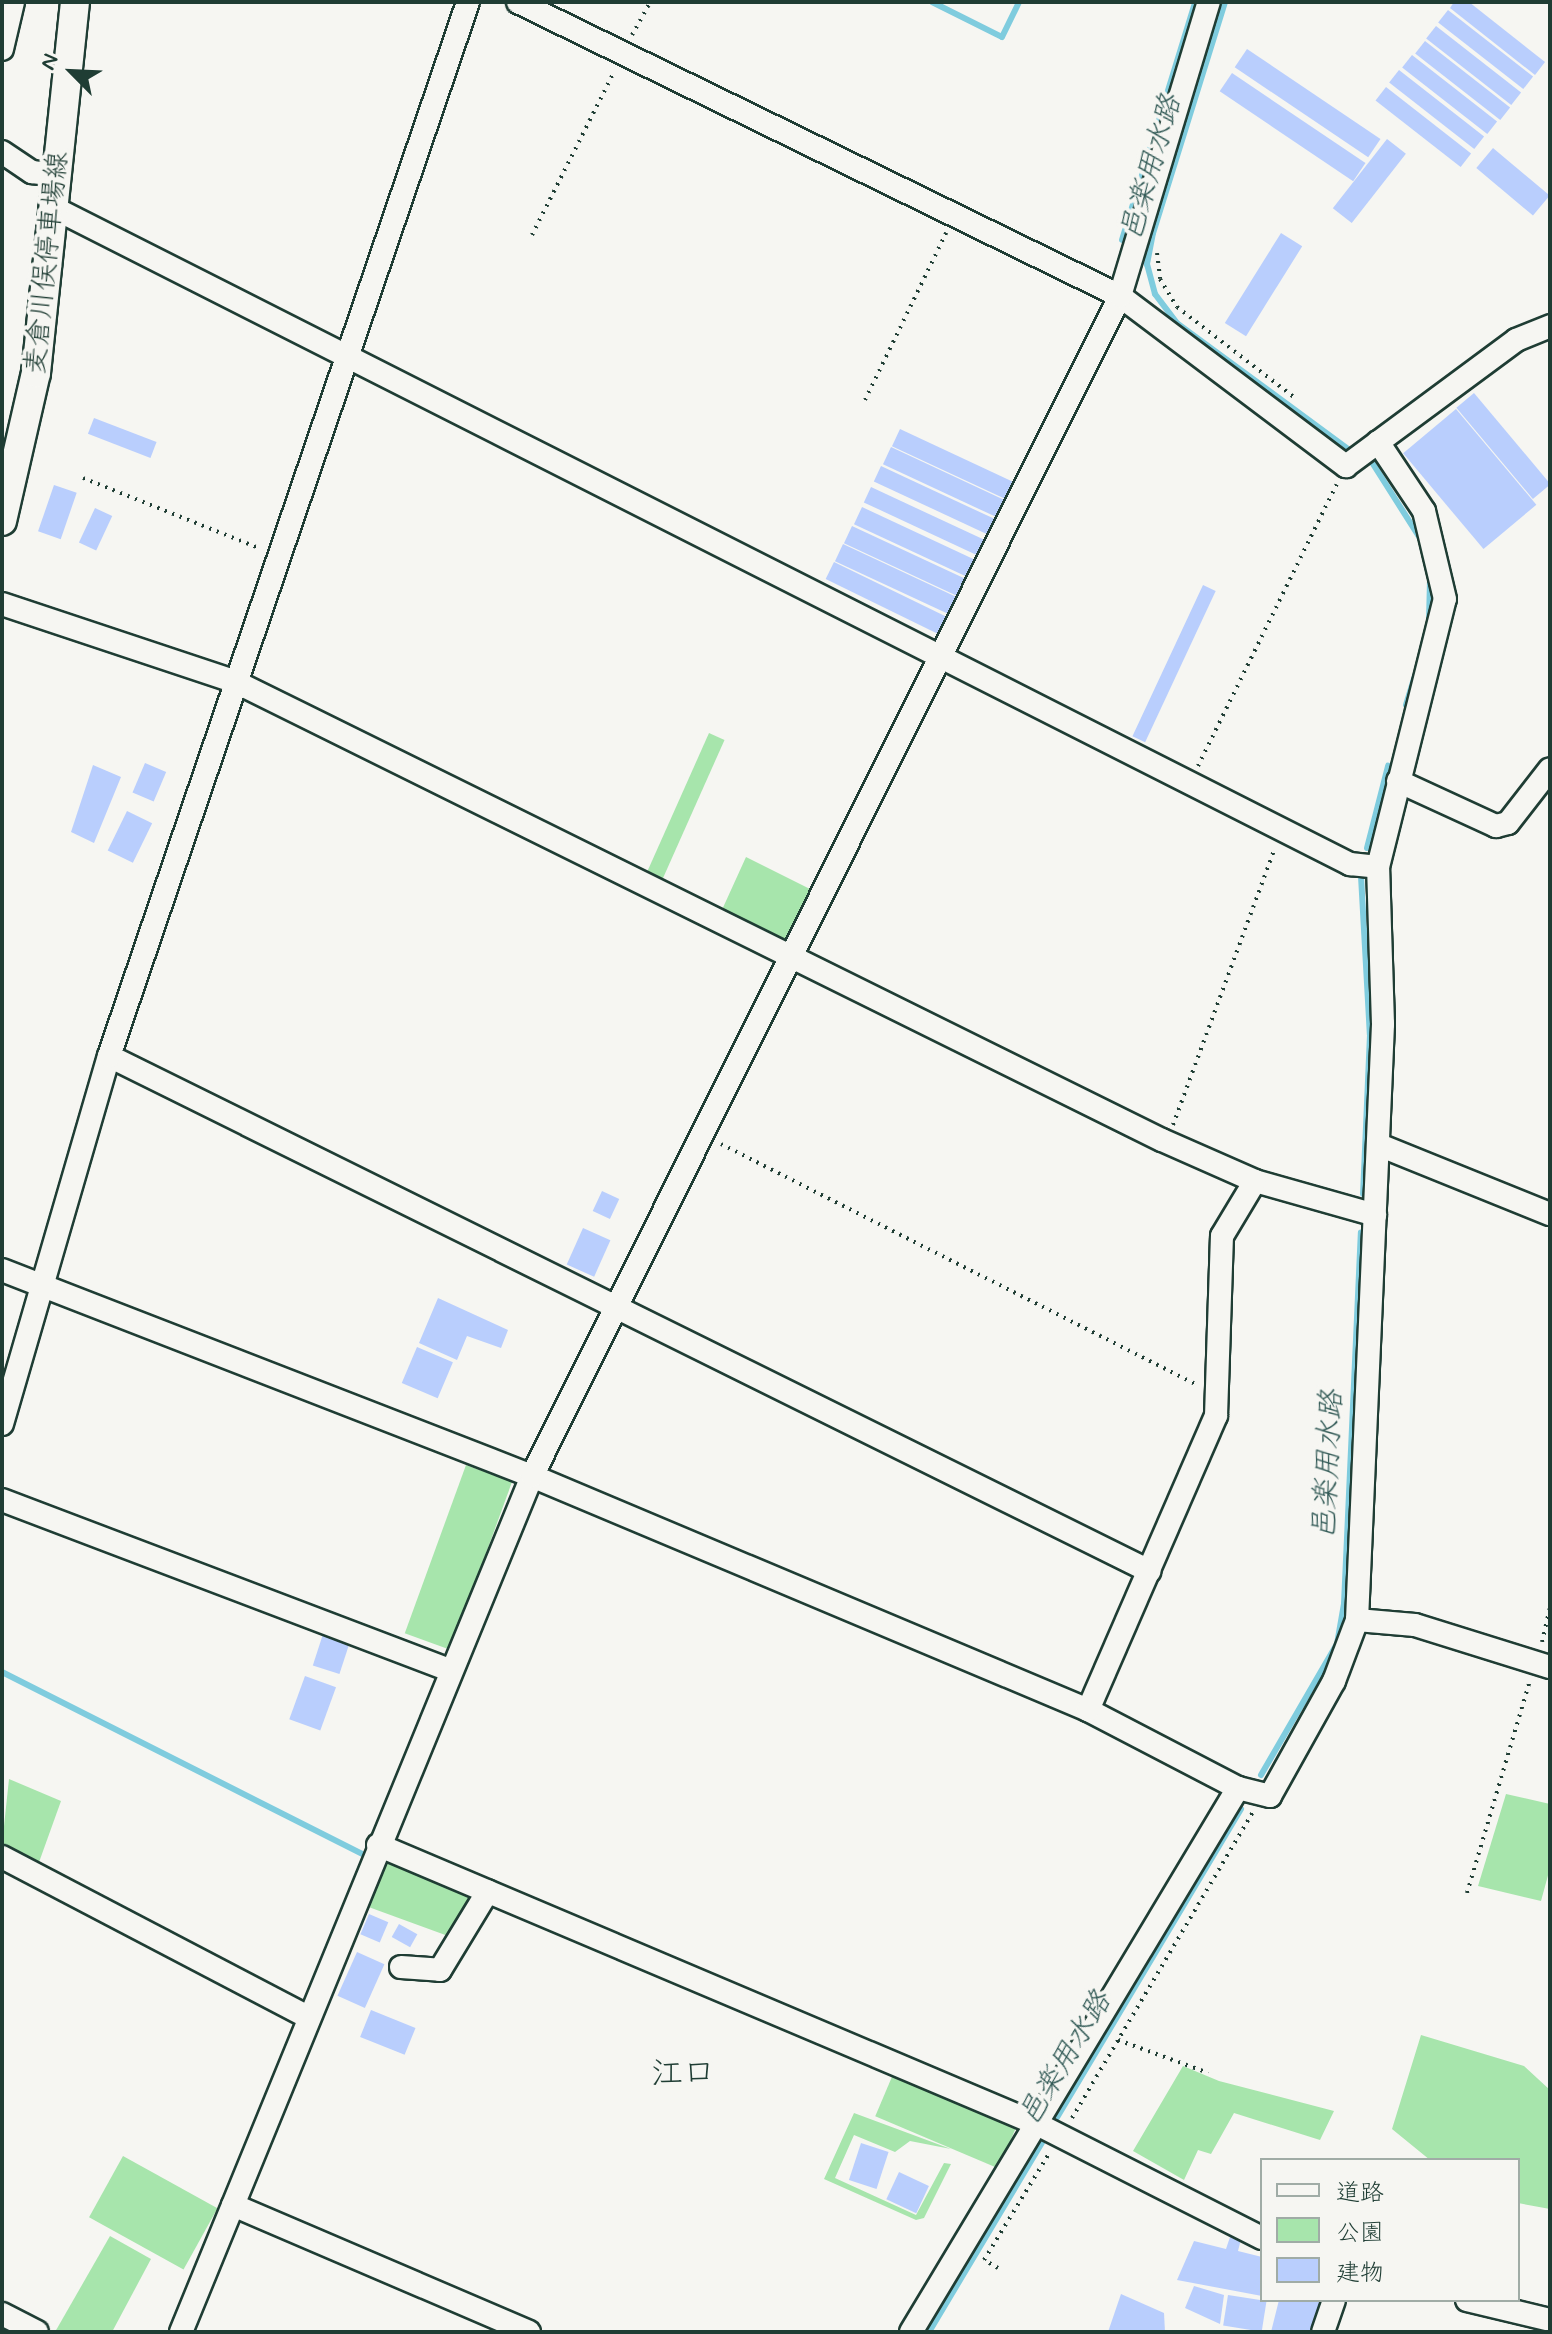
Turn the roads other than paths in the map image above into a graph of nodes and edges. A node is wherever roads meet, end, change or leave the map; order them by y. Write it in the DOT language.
graph roads {
  1 [pos="13,2"];
  2 [pos="75,2"];
  3 [pos="468,2"];
  4 [pos="518,2"];
  5 [pos="1209,2"];
  6 [pos="2,49"];
  7 [pos="2,152"];
  8 [pos="58,175"];
  9 [pos="54,208"];
  10 [pos="1120,296"];
  11 [pos="1550,326"];
  12 [pos="344,355"];
  13 [pos="1378,442"];
  14 [pos="2,521"];
  15 [pos="2,604"];
  16 [pos="942,656"];
  17 [pos="236,682"];
  18 [pos="1550,769"];
  19 [pos="1398,781"];
  20 [pos="1378,867"];
  21 [pos="789,960"];
  22 [pos="109,1056"];
  23 [pos="1379,1145"];
  24 [pos="1255,1181"];
  25 [pos="1550,1214"];
  26 [pos="1375,1215"];
  27 [pos="2,1270"];
  28 [pos="42,1287"];
  29 [pos="614,1305"];
  30 [pos="2,1424"];
  31 [pos="532,1476"];
  32 [pos="2,1500"];
  33 [pos="1149,1571"];
  34 [pos="1357,1620"];
  35 [pos="1542,1665"];
  36 [pos="451,1671"];
  37 [pos="1088,1710"];
  38 [pos="1238,1788"];
  39 [pos="378,1845"];
  40 [pos="2,1857"];
  41 [pos="488,1891"];
  42 [pos="401,1967"];
  43 [pos="308,2017"];
  44 [pos="1050,2129"];
  45 [pos="233,2205"];
  46 [pos="1260,2237"];
  47 [pos="1333,2302"];
  48 [pos="1475,2302"];
  49 [pos="2,2314"];
  50 [pos="1550,2320"];
  51 [pos="37,2332"];
  52 [pos="181,2332"];
  53 [pos="529,2332"];
  54 [pos="911,2332"];
  55 [pos="1323,2332"];
  1 -- 6 [label="street"];
  2 -- 8 [label="main road, 麦倉川俣停車場線"];
  3 -- 12 [label="street"];
  4 -- 10 [label="street"];
  5 -- 10 [label="street"];
  7 -- 8 [label="street"];
  8 -- 9 [label="main road, 麦倉川俣停車場線"];
  9 -- 12 [label="street"];
  9 -- 14 [label="main road, 麦倉川俣停車場線"];
  10 -- 13 [label="street"];
  10 -- 16 [label="street"];
  11 -- 13 [label="street"];
  12 -- 16 [label="street"];
  12 -- 17 [label="street"];
  13 -- 19 [label="street"];
  15 -- 17 [label="street"];
  16 -- 20 [label="street"];
  16 -- 21 [label="street"];
  17 -- 21 [label="street"];
  17 -- 22 [label="street"];
  18 -- 19 [label="street"];
  19 -- 20 [label="street"];
  20 -- 23 [label="street"];
  21 -- 24 [label="street"];
  21 -- 29 [label="street"];
  22 -- 28 [label="street"];
  22 -- 29 [label="street"];
  23 -- 25 [label="street"];
  23 -- 26 [label="street"];
  24 -- 26 [label="street"];
  24 -- 33 [label="street"];
  26 -- 34 [label="street"];
  27 -- 28 [label="street"];
  28 -- 30 [label="street"];
  28 -- 31 [label="street"];
  29 -- 31 [label="street"];
  29 -- 33 [label="street"];
  31 -- 36 [label="street"];
  31 -- 37 [label="street"];
  32 -- 36 [label="street"];
  33 -- 37 [label="street"];
  34 -- 35 [label="street"];
  34 -- 38 [label="street"];
  36 -- 39 [label="street"];
  37 -- 38 [label="street"];
  38 -- 44 [label="street"];
  39 -- 41 [label="street"];
  39 -- 43 [label="street"];
  40 -- 43 [label="street"];
  41 -- 42 [label="street"];
  41 -- 44 [label="street"];
  43 -- 45 [label="street"];
  44 -- 46 [label="street"];
  44 -- 54 [label="street"];
  45 -- 52 [label="street"];
  45 -- 53 [label="street"];
  47 -- 55 [label="street"];
  48 -- 50 [label="street"];
  49 -- 51 [label="street"];
}
